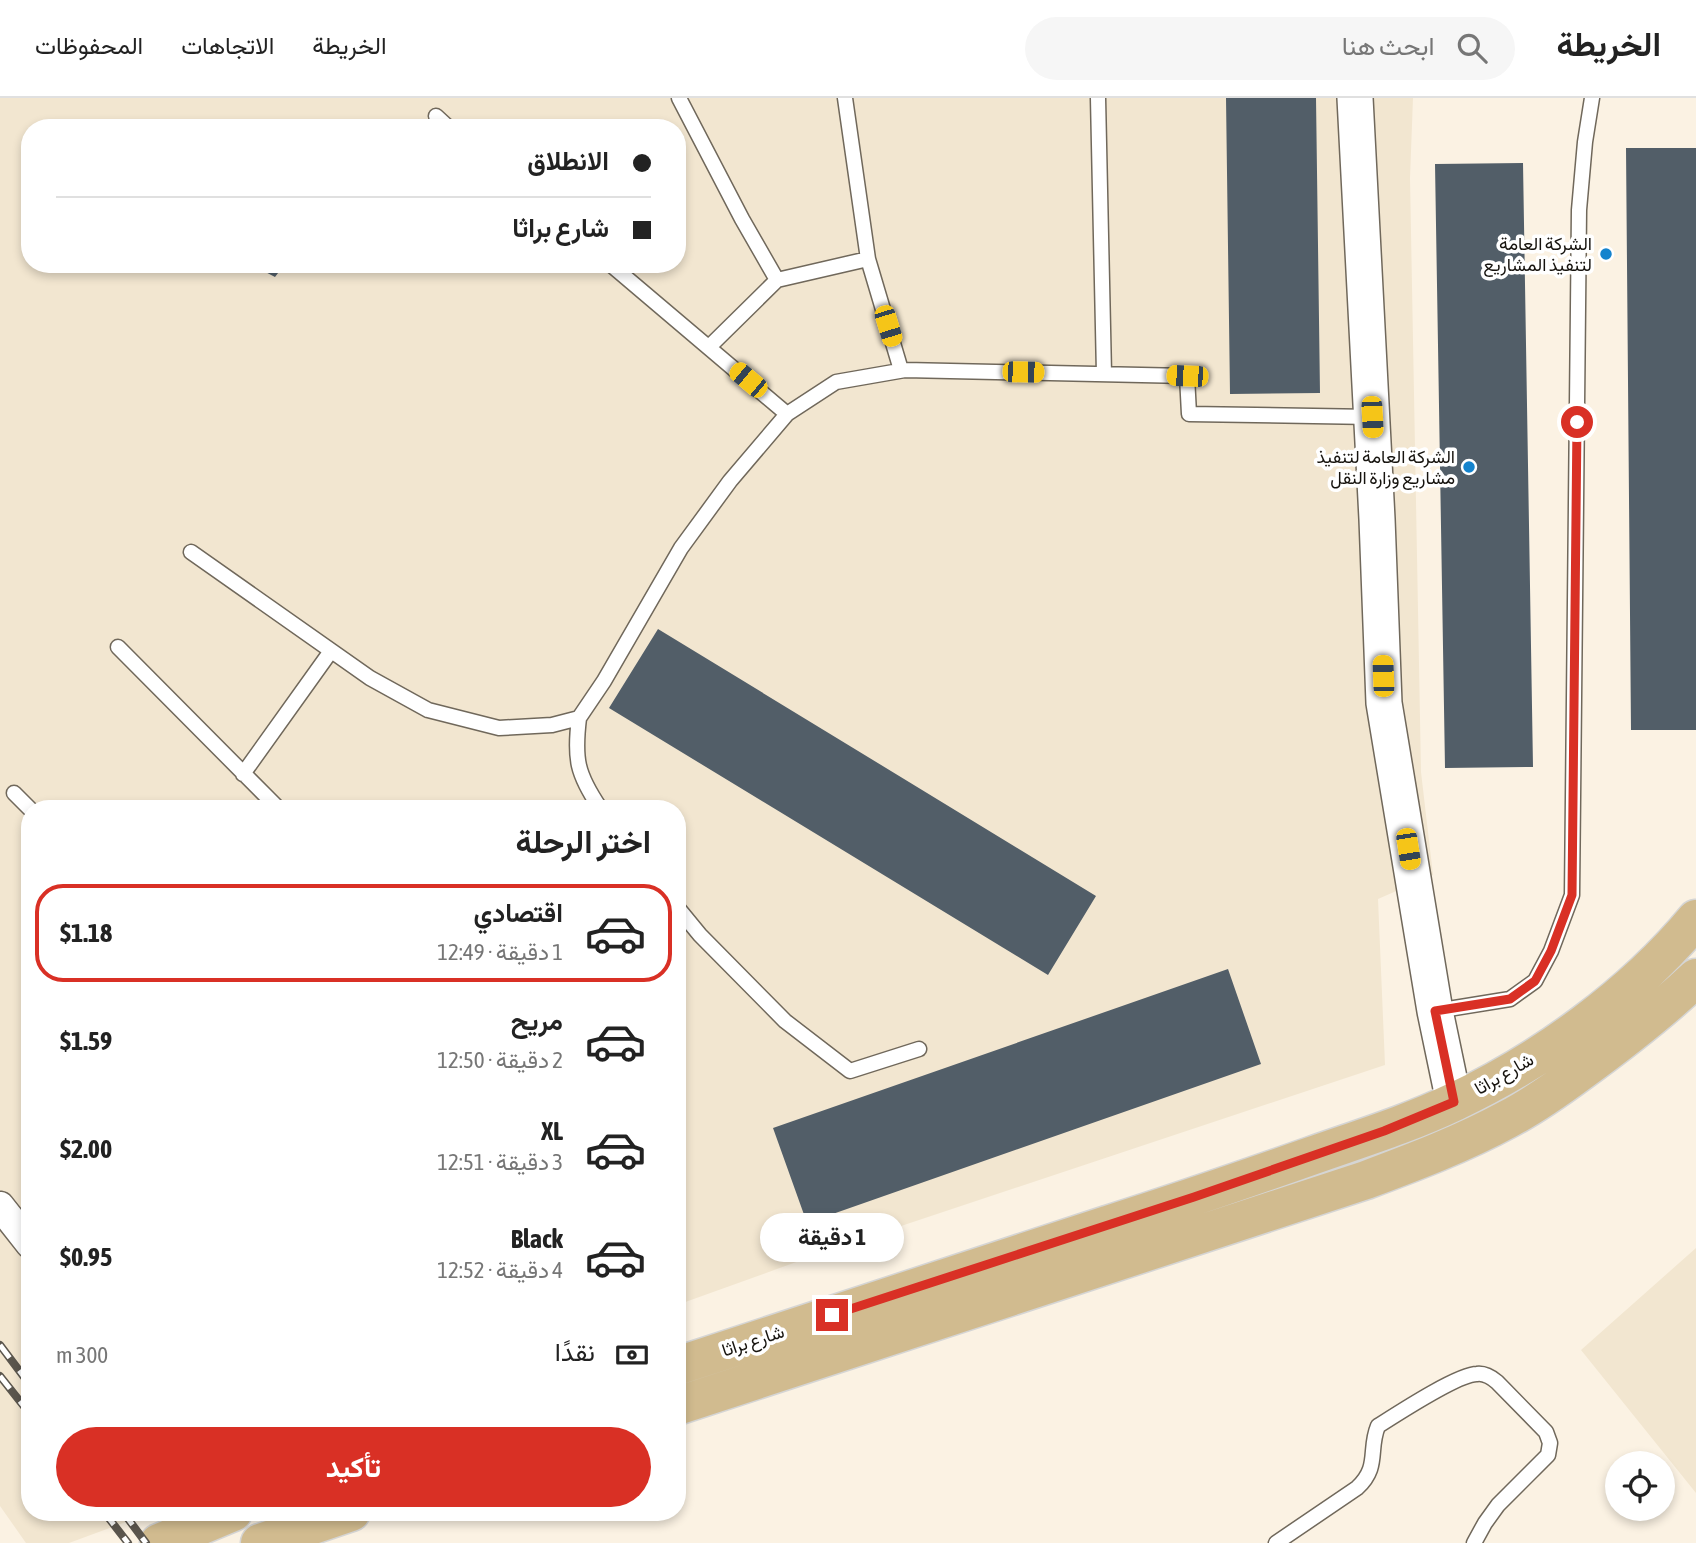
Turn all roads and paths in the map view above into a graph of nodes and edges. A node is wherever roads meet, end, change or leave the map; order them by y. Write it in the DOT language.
graph roads {
  1 [pos="679,98"];
  2 [pos="845,98"];
  3 [pos="1098,98"];
  4 [pos="1355,98"];
  5 [pos="1592,98"];
  6 [pos="436,117"];
  7 [pos="438,119"];
  8 [pos="868,259"];
  9 [pos="621,273"];
  10 [pos="777,280"];
  11 [pos="709,347"];
  12 [pos="901,370"];
  13 [pos="1104,374"];
  14 [pos="786,414"];
  15 [pos="1372,417"];
  16 [pos="191,552"];
  17 [pos="118,646"];
  18 [pos="331,651"];
  19 [pos="579,718"];
  20 [pos="243,774"];
  21 [pos="14,793"];
  22 [pos="21,800"];
  23 [pos="270,800"];
  24 [pos="594,800"];
  25 [pos="686,918"];
  26 [pos="1696,919"];
  27 [pos="1696,978"];
  28 [pos="1435,1011"];
  29 [pos="919,1049"];
  30 [pos="1454,1102"];
  31 [pos="0,1206"];
  32 [pos="21,1233"];
  33 [pos="686,1363"];
  34 [pos="686,1403"];
  35 [pos="210,1521"];
  36 [pos="325,1521"];
  37 [pos="159,1543"];
  38 [pos="260,1543"];
  39 [pos="1276,1543"];
  40 [pos="1474,1543"];
  1 -- 10 [label="lane"];
  2 -- 8 [label="lane"];
  3 -- 13 [label="lane"];
  4 -- 15 [label="street"];
  5 -- 28 [label="lane"];
  6 -- 7 [label="lane"];
  8 -- 10 [label="lane"];
  8 -- 12 [label="lane"];
  9 -- 11 [label="lane"];
  10 -- 11 [label="lane"];
  11 -- 14 [label="lane"];
  12 -- 13 [label="lane"];
  12 -- 14 [label="lane"];
  13 -- 15 [label="lane"];
  14 -- 19 [label="lane"];
  15 -- 28 [label="street"];
  16 -- 18 [label="lane"];
  17 -- 20 [label="lane"];
  18 -- 19 [label="lane"];
  18 -- 20 [label="lane"];
  19 -- 24 [label="lane"];
  20 -- 23 [label="lane"];
  21 -- 22 [label="lane"];
  25 -- 29 [label="lane"];
  26 -- 30 [label="main road, شارع براثا"];
  27 -- 34 [label="main road"];
  28 -- 30 [label="street"];
  30 -- 33 [label="main road, شارع براثا"];
  31 -- 32 [label="street"];
  35 -- 37 [label="main road"];
  36 -- 38 [label="main road"];
  39 -- 40 [label="lane"];
}
